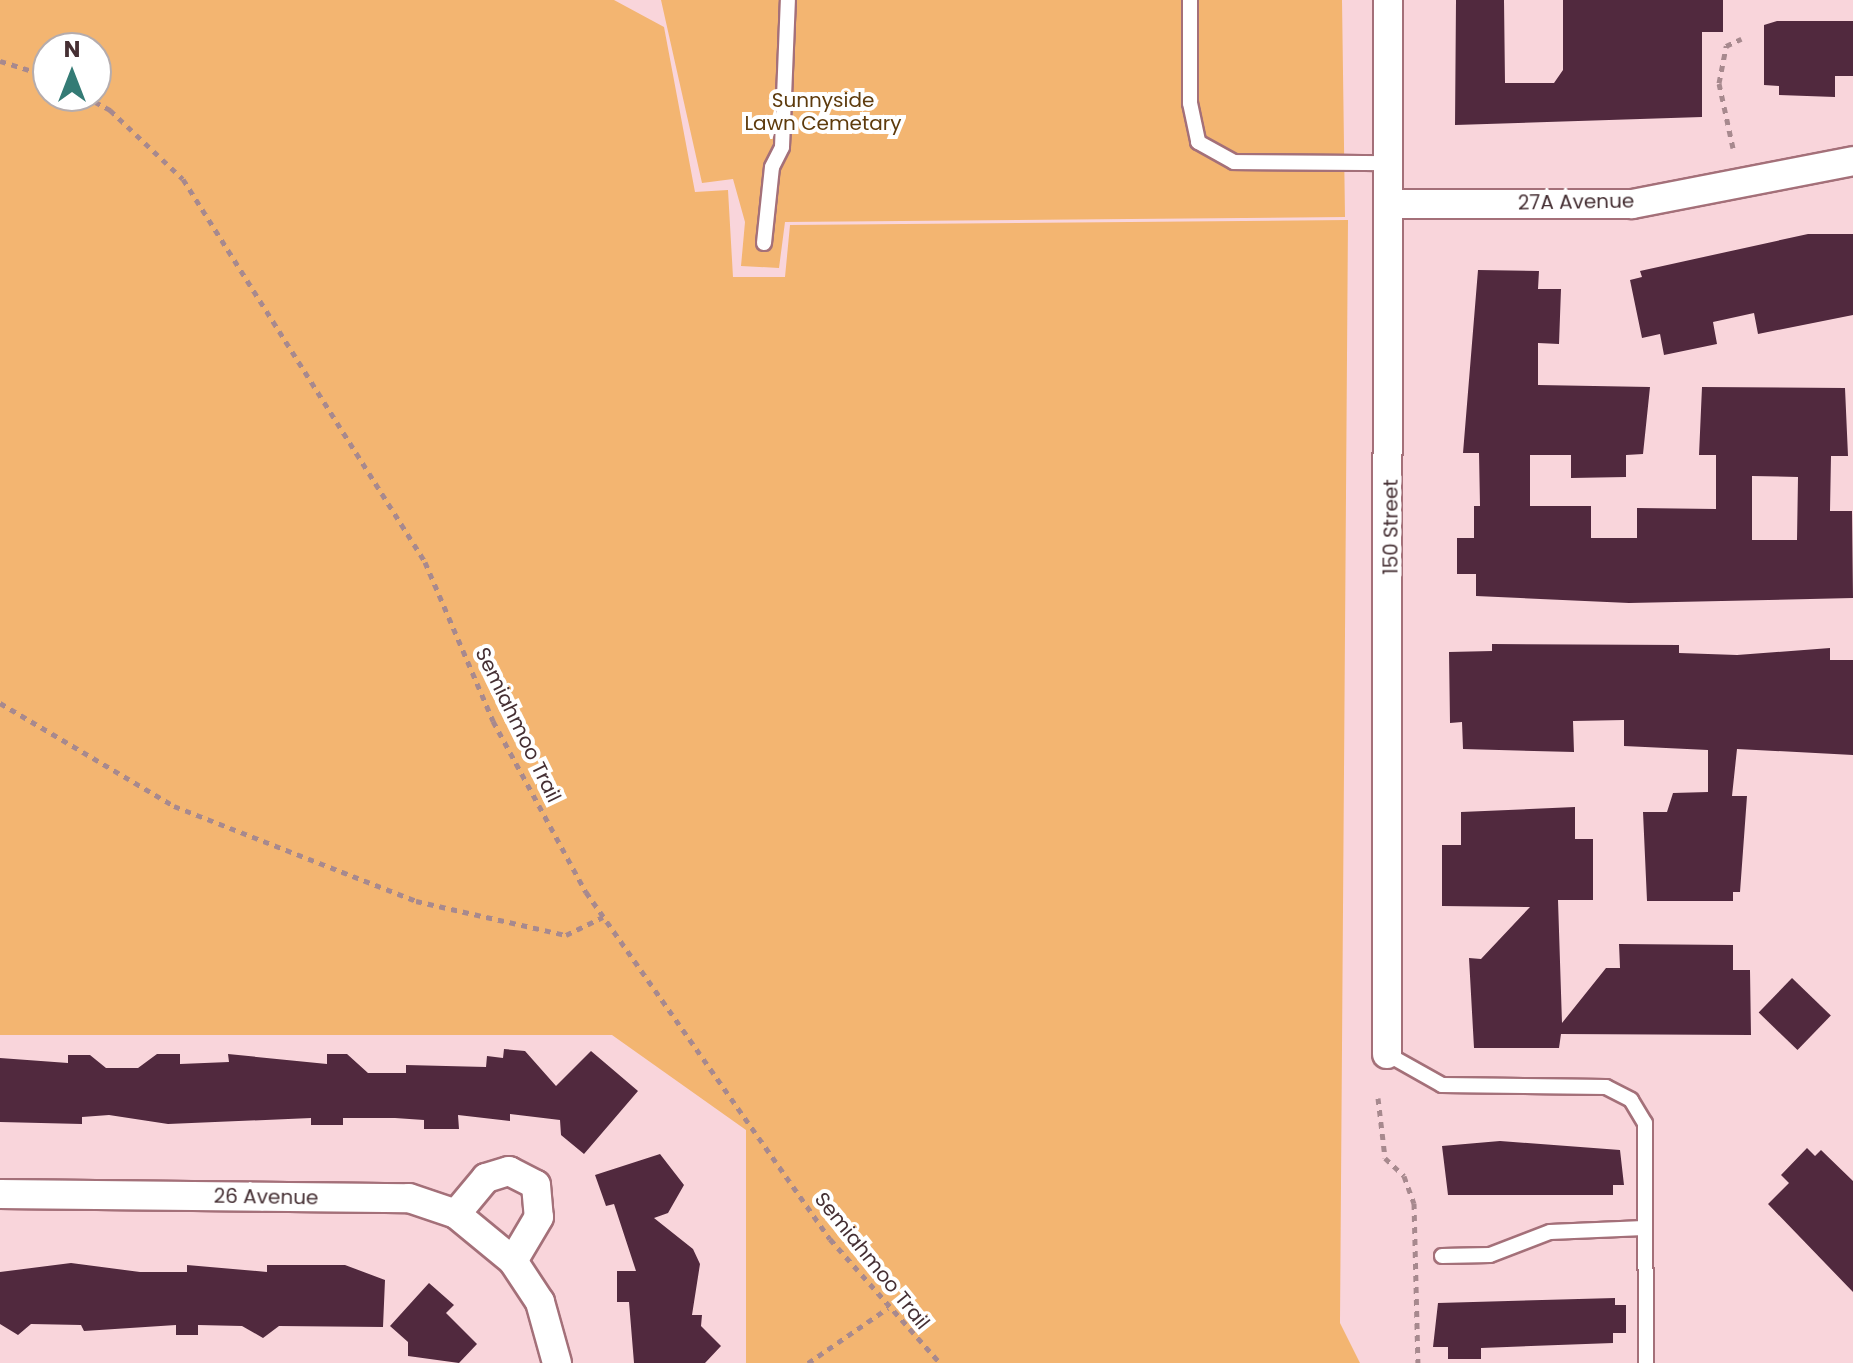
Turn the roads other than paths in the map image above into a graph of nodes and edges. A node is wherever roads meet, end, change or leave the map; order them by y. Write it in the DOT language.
graph roads {
  1 [pos="788,0"];
  2 [pos="1190,0"];
  3 [pos="1388,0"];
  4 [pos="1853,161"];
  5 [pos="1390,163"];
  6 [pos="1390,204"];
  7 [pos="764,243"];
  8 [pos="1387,1054"];
  9 [pos="0,1194"];
  10 [pos="456,1214"];
  11 [pos="1644,1228"];
  12 [pos="1442,1256"];
  13 [pos="513,1261"];
  14 [pos="557,1363"];
  15 [pos="1646,1363"];
  1 -- 7 [label="lane"];
  2 -- 5 [label="lane"];
  3 -- 5 [label="street, 150 Street"];
  4 -- 6 [label="street, 27A Avenue"];
  5 -- 6 [label="street, 150 Street"];
  6 -- 8 [label="street, 150 Street"];
  8 -- 11 [label="lane"];
  9 -- 10 [label="street, 26 Avenue"];
  10 -- 13 [label="street, 26 Avenue"];
  10 -- 13 [label="street"];
  11 -- 12 [label="lane"];
  11 -- 15 [label="lane"];
  13 -- 14 [label="street, 26 Avenue"];
}
